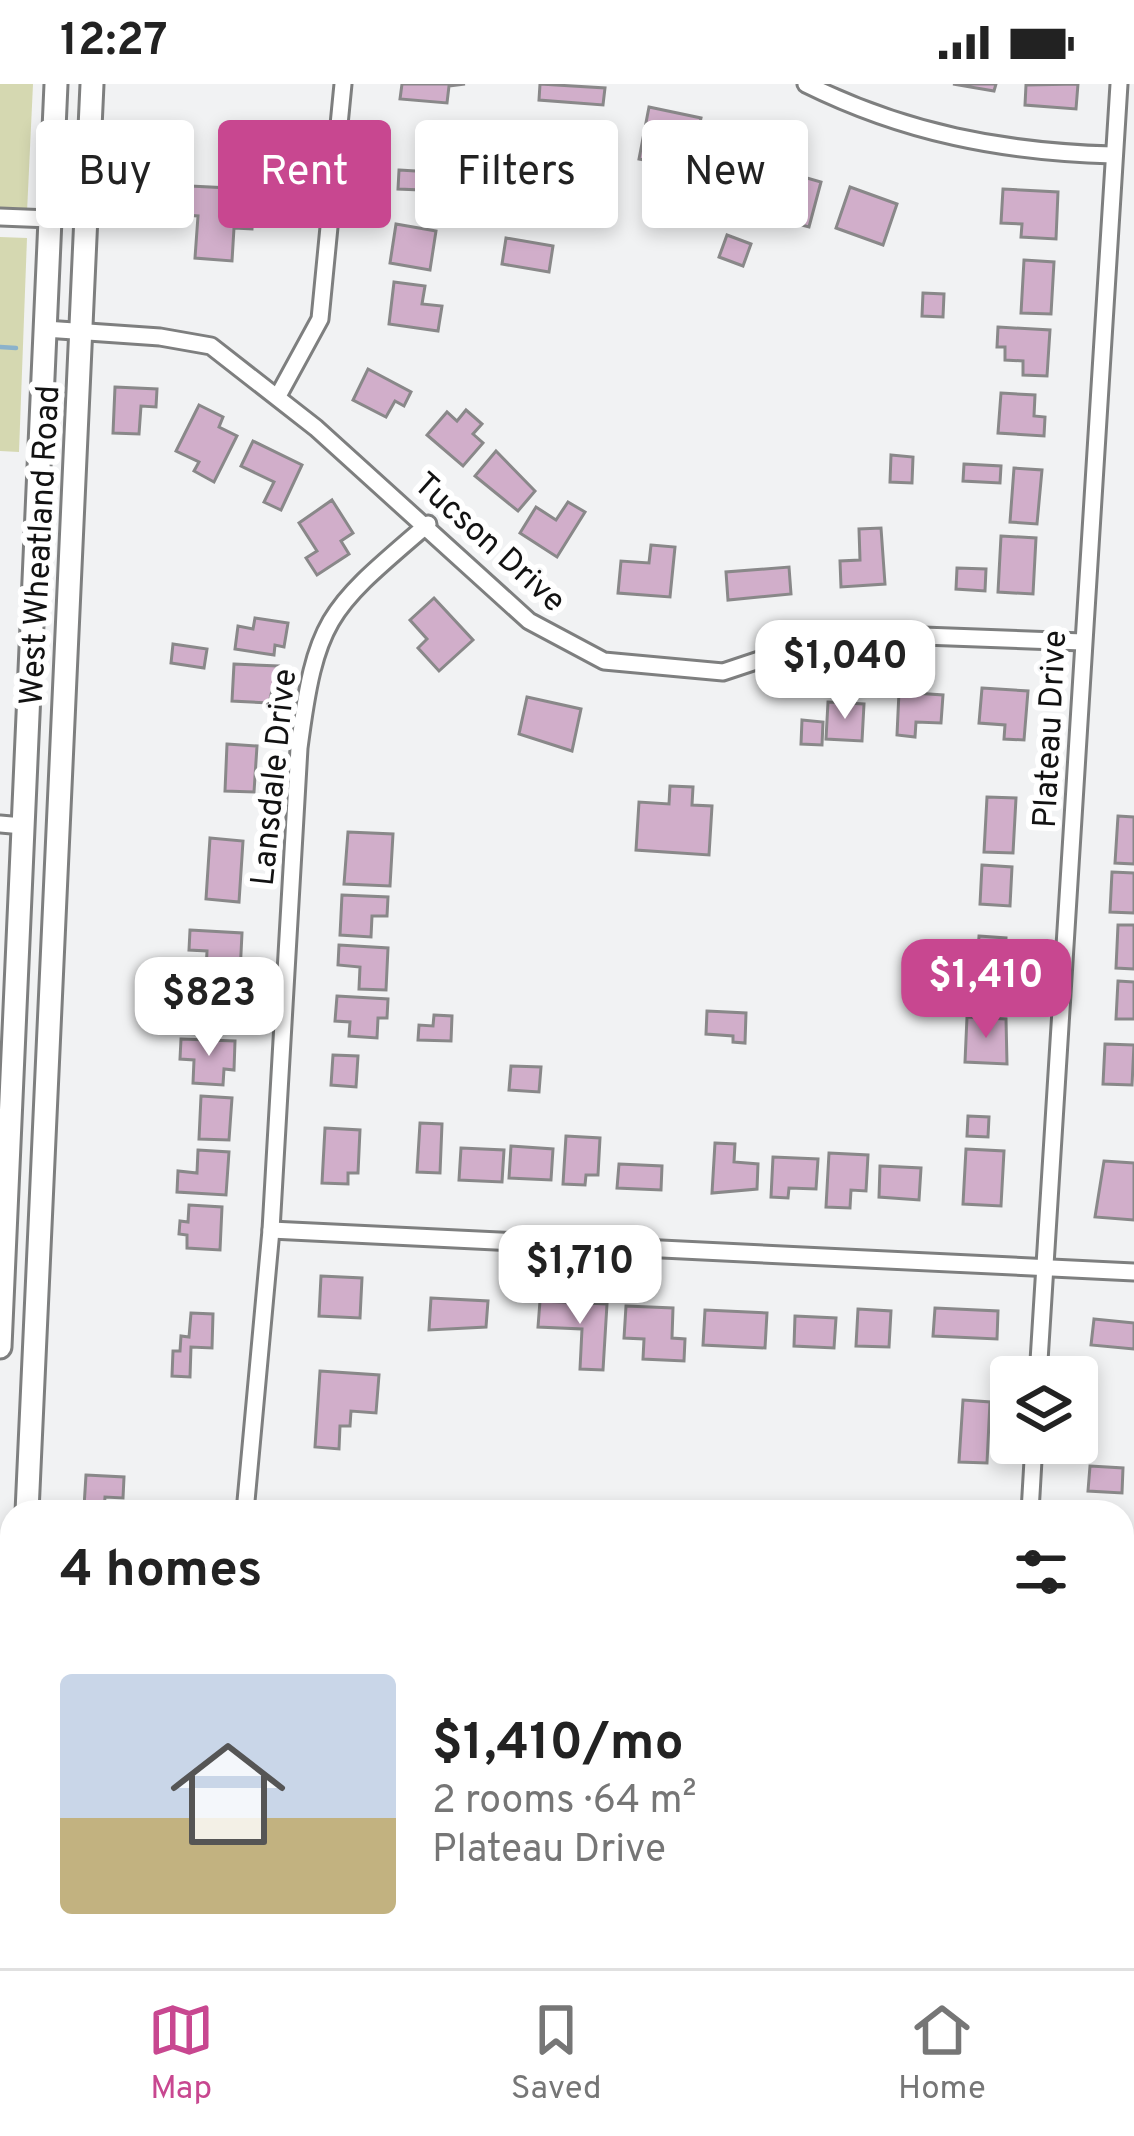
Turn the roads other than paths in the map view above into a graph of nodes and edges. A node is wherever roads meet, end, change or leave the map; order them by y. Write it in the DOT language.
graph roads {
  1 [pos="56,84"];
  2 [pos="92,84"];
  3 [pos="344,84"];
  4 [pos="806,84"];
  5 [pos="1119,84"];
  6 [pos="54,120"];
  7 [pos="1113,155"];
  8 [pos="0,217"];
  9 [pos="36,219"];
  10 [pos="50,228"];
  11 [pos="45,329"];
  12 [pos="80,332"];
  13 [pos="278,396"];
  14 [pos="428,524"];
  15 [pos="1083,642"];
  16 [pos="12,825"];
  17 [pos="271,1230"];
  18 [pos="1045,1268"];
  19 [pos="1134,1272"];
  20 [pos="0,1347"];
  21 [pos="1039,1356"];
  22 [pos="1033,1464"];
  23 [pos="28,1500"];
  24 [pos="246,1500"];
  25 [pos="1031,1500"];
  1 -- 6 [label="main road, West Wheatland Road"];
  2 -- 12 [label="main road, West Wheatland Road"];
  3 -- 13 [label="street"];
  4 -- 7 [label="street"];
  5 -- 7 [label="street, Plateau Drive"];
  7 -- 15 [label="street, Plateau Drive"];
  8 -- 9 [label="street"];
  10 -- 11 [label="main road, West Wheatland Road"];
  11 -- 12 [label="street, Tucson Drive"];
  11 -- 16 [label="main road, West Wheatland Road"];
  12 -- 13 [label="street, Tucson Drive"];
  12 -- 23 [label="main road, West Wheatland Road"];
  13 -- 14 [label="street, Tucson Drive"];
  14 -- 15 [label="street, Tucson Drive"];
  14 -- 17 [label="street, Lansdale Drive"];
  15 -- 18 [label="street, Plateau Drive"];
  16 -- 20 [label="main road, West Wheatland Road"];
  17 -- 18 [label="street"];
  17 -- 24 [label="street, Lansdale Drive"];
  18 -- 19 [label="street"];
  18 -- 21 [label="street, Plateau Drive"];
  22 -- 25 [label="street"];
}
